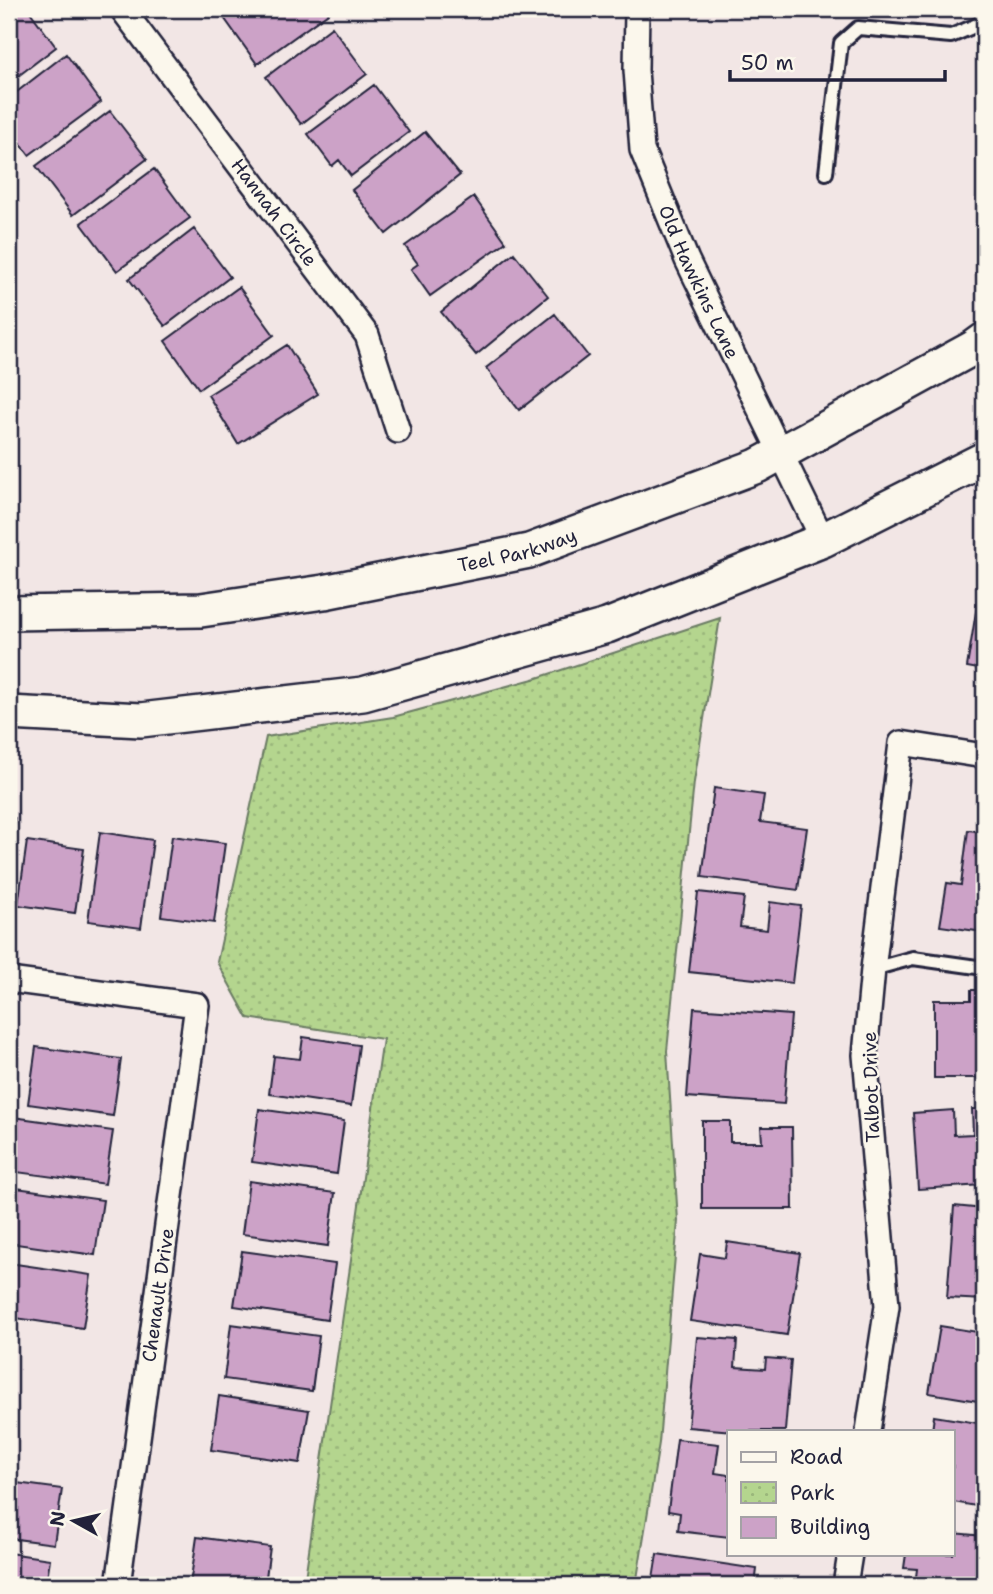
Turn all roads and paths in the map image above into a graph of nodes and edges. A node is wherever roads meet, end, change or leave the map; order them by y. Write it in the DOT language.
graph roads {
  1 [pos="121,9"];
  2 [pos="637,9"];
  3 [pos="984,22"];
  4 [pos="826,173"];
  5 [pos="984,340"];
  6 [pos="398,431"];
  7 [pos="782,453"];
  8 [pos="984,459"];
  9 [pos="823,540"];
  10 [pos="9,613"];
  11 [pos="9,713"];
  12 [pos="984,756"];
  13 [pos="984,968"];
  14 [pos="873,969"];
  15 [pos="9,980"];
  16 [pos="868,1430"];
  17 [pos="850,1556"];
  18 [pos="118,1585"];
  19 [pos="845,1585"];
  1 -- 6 [label="street, Hannah Circle"];
  2 -- 7 [label="street, Old Hawkins Lane"];
  3 -- 4 [label="lane"];
  5 -- 7 [label="main road, Teel Parkway"];
  7 -- 9 [label="street, Old Hawkins Lane"];
  7 -- 10 [label="main road, Teel Parkway"];
  8 -- 9 [label="main road"];
  9 -- 11 [label="main road"];
  12 -- 14 [label="street, Talbot Drive"];
  13 -- 14 [label="lane"];
  14 -- 16 [label="street, Talbot Drive"];
  15 -- 18 [label="street, Chenault Drive"];
  17 -- 19 [label="street"];
}
